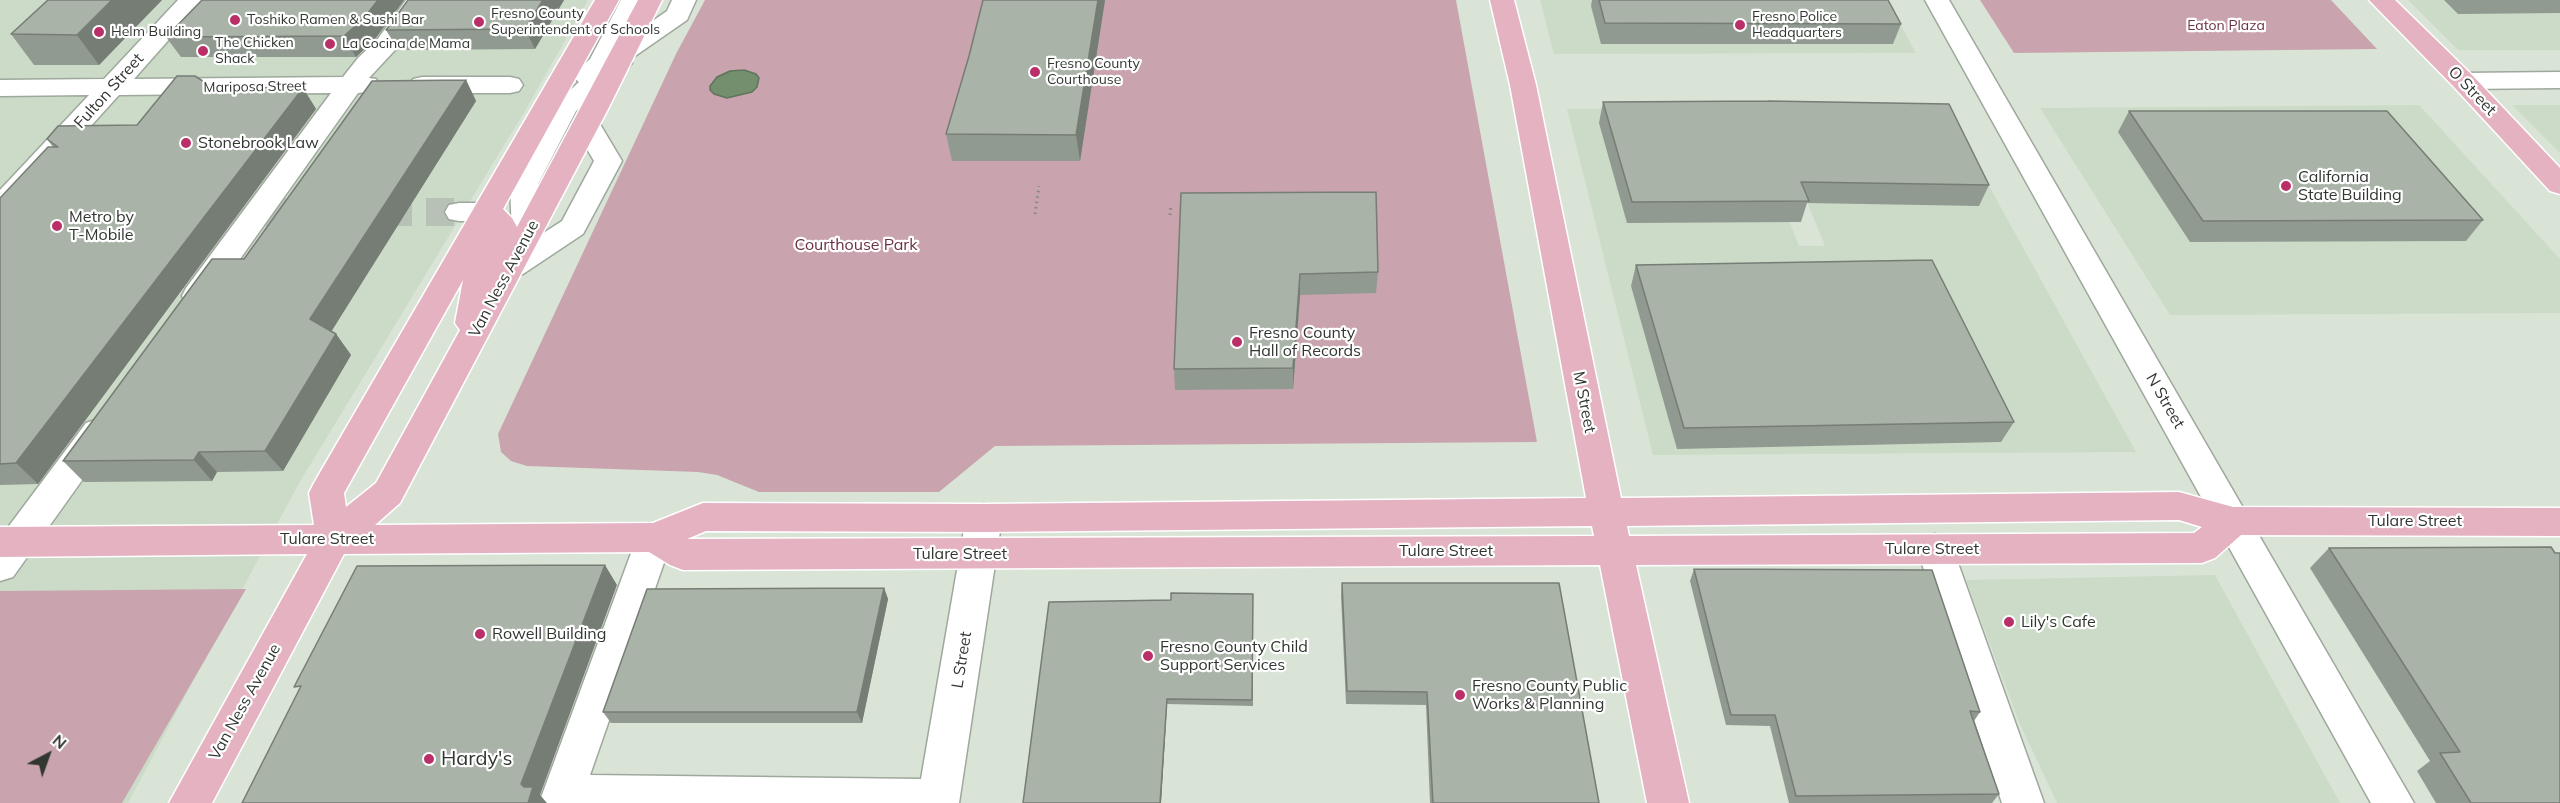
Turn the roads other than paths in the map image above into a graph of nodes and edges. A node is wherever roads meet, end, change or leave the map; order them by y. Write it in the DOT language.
graph roads {
  1 [pos="192,0"];
  2 [pos="419,0"];
  3 [pos="607,0"];
  4 [pos="633,0"];
  5 [pos="650,0"];
  6 [pos="684,0"];
  7 [pos="1502,0"];
  8 [pos="1937,0"];
  9 [pos="2381,0"];
  10 [pos="622,57"];
  11 [pos="2560,80"];
  12 [pos="2463,81"];
  13 [pos="510,85"];
  14 [pos="350,86"];
  15 [pos="0,88"];
  16 [pos="112,88"];
  17 [pos="546,108"];
  18 [pos="587,125"];
  19 [pos="2560,185"];
  20 [pos="0,208"];
  21 [pos="472,212"];
  22 [pos="527,235"];
  23 [pos="508,270"];
  24 [pos="180,319"];
  25 [pos="466,351"];
  26 [pos="117,406"];
  27 [pos="1606,511"];
  28 [pos="2234,521"];
  29 [pos="2560,522"];
  30 [pos="981,536"];
  31 [pos="655,537"];
  32 [pos="334,538"];
  33 [pos="1935,549"];
  34 [pos="6,550"];
  35 [pos="1614,550"];
  36 [pos="562,799"];
  37 [pos="938,801"];
  38 [pos="190,803"];
  39 [pos="1668,803"];
  40 [pos="2024,803"];
  41 [pos="2393,803"];
  1 -- 16 [label="street, Fulton Street"];
  2 -- 14 [label="street"];
  3 -- 17 [label="main road"];
  4 -- 17 [label="street"];
  5 -- 10 [label="main road, Van Ness Avenue"];
  6 -- 10 [label="street"];
  7 -- 27 [label="main road, M Street"];
  8 -- 28 [label="street, N Street"];
  9 -- 12 [label="main road, O Street"];
  10 -- 18 [label="main road, Van Ness Avenue"];
  10 -- 22 [label="street"];
  11 -- 12 [label="street"];
  12 -- 19 [label="main road, O Street"];
  13 -- 14 [label="street, Mariposa Street"];
  14 -- 16 [label="street, Mariposa Street"];
  14 -- 24 [label="street"];
  15 -- 16 [label="street, Mariposa Street"];
  16 -- 20 [label="street, Fulton Street"];
  17 -- 21 [label="main road"];
  18 -- 22 [label="main road, Van Ness Avenue"];
  18 -- 23 [label="street"];
  21 -- 25 [label="main road"];
  21 -- 32 [label="main road"];
  22 -- 23 [label="main road, Van Ness Avenue"];
  23 -- 25 [label="main road, Van Ness Avenue"];
  25 -- 32 [label="main road, Van Ness Avenue"];
  26 -- 34 [label="street"];
  27 -- 28 [label="main road, Tulare Street"];
  27 -- 30 [label="main road, Tulare Street"];
  27 -- 35 [label="main road, M Street"];
  28 -- 29 [label="main road, Tulare Street"];
  28 -- 33 [label="main road, Tulare Street"];
  28 -- 41 [label="street, N Street"];
  30 -- 31 [label="main road, Tulare Street"];
  30 -- 35 [label="main road, Tulare Street"];
  30 -- 37 [label="street, L Street"];
  31 -- 32 [label="main road, Tulare Street"];
  31 -- 36 [label="street"];
  32 -- 34 [label="main road, Tulare Street"];
  32 -- 38 [label="main road, Van Ness Avenue"];
  33 -- 35 [label="main road, Tulare Street"];
  33 -- 40 [label="street"];
  35 -- 39 [label="main road, M Street"];
  36 -- 37 [label="street"];
}
